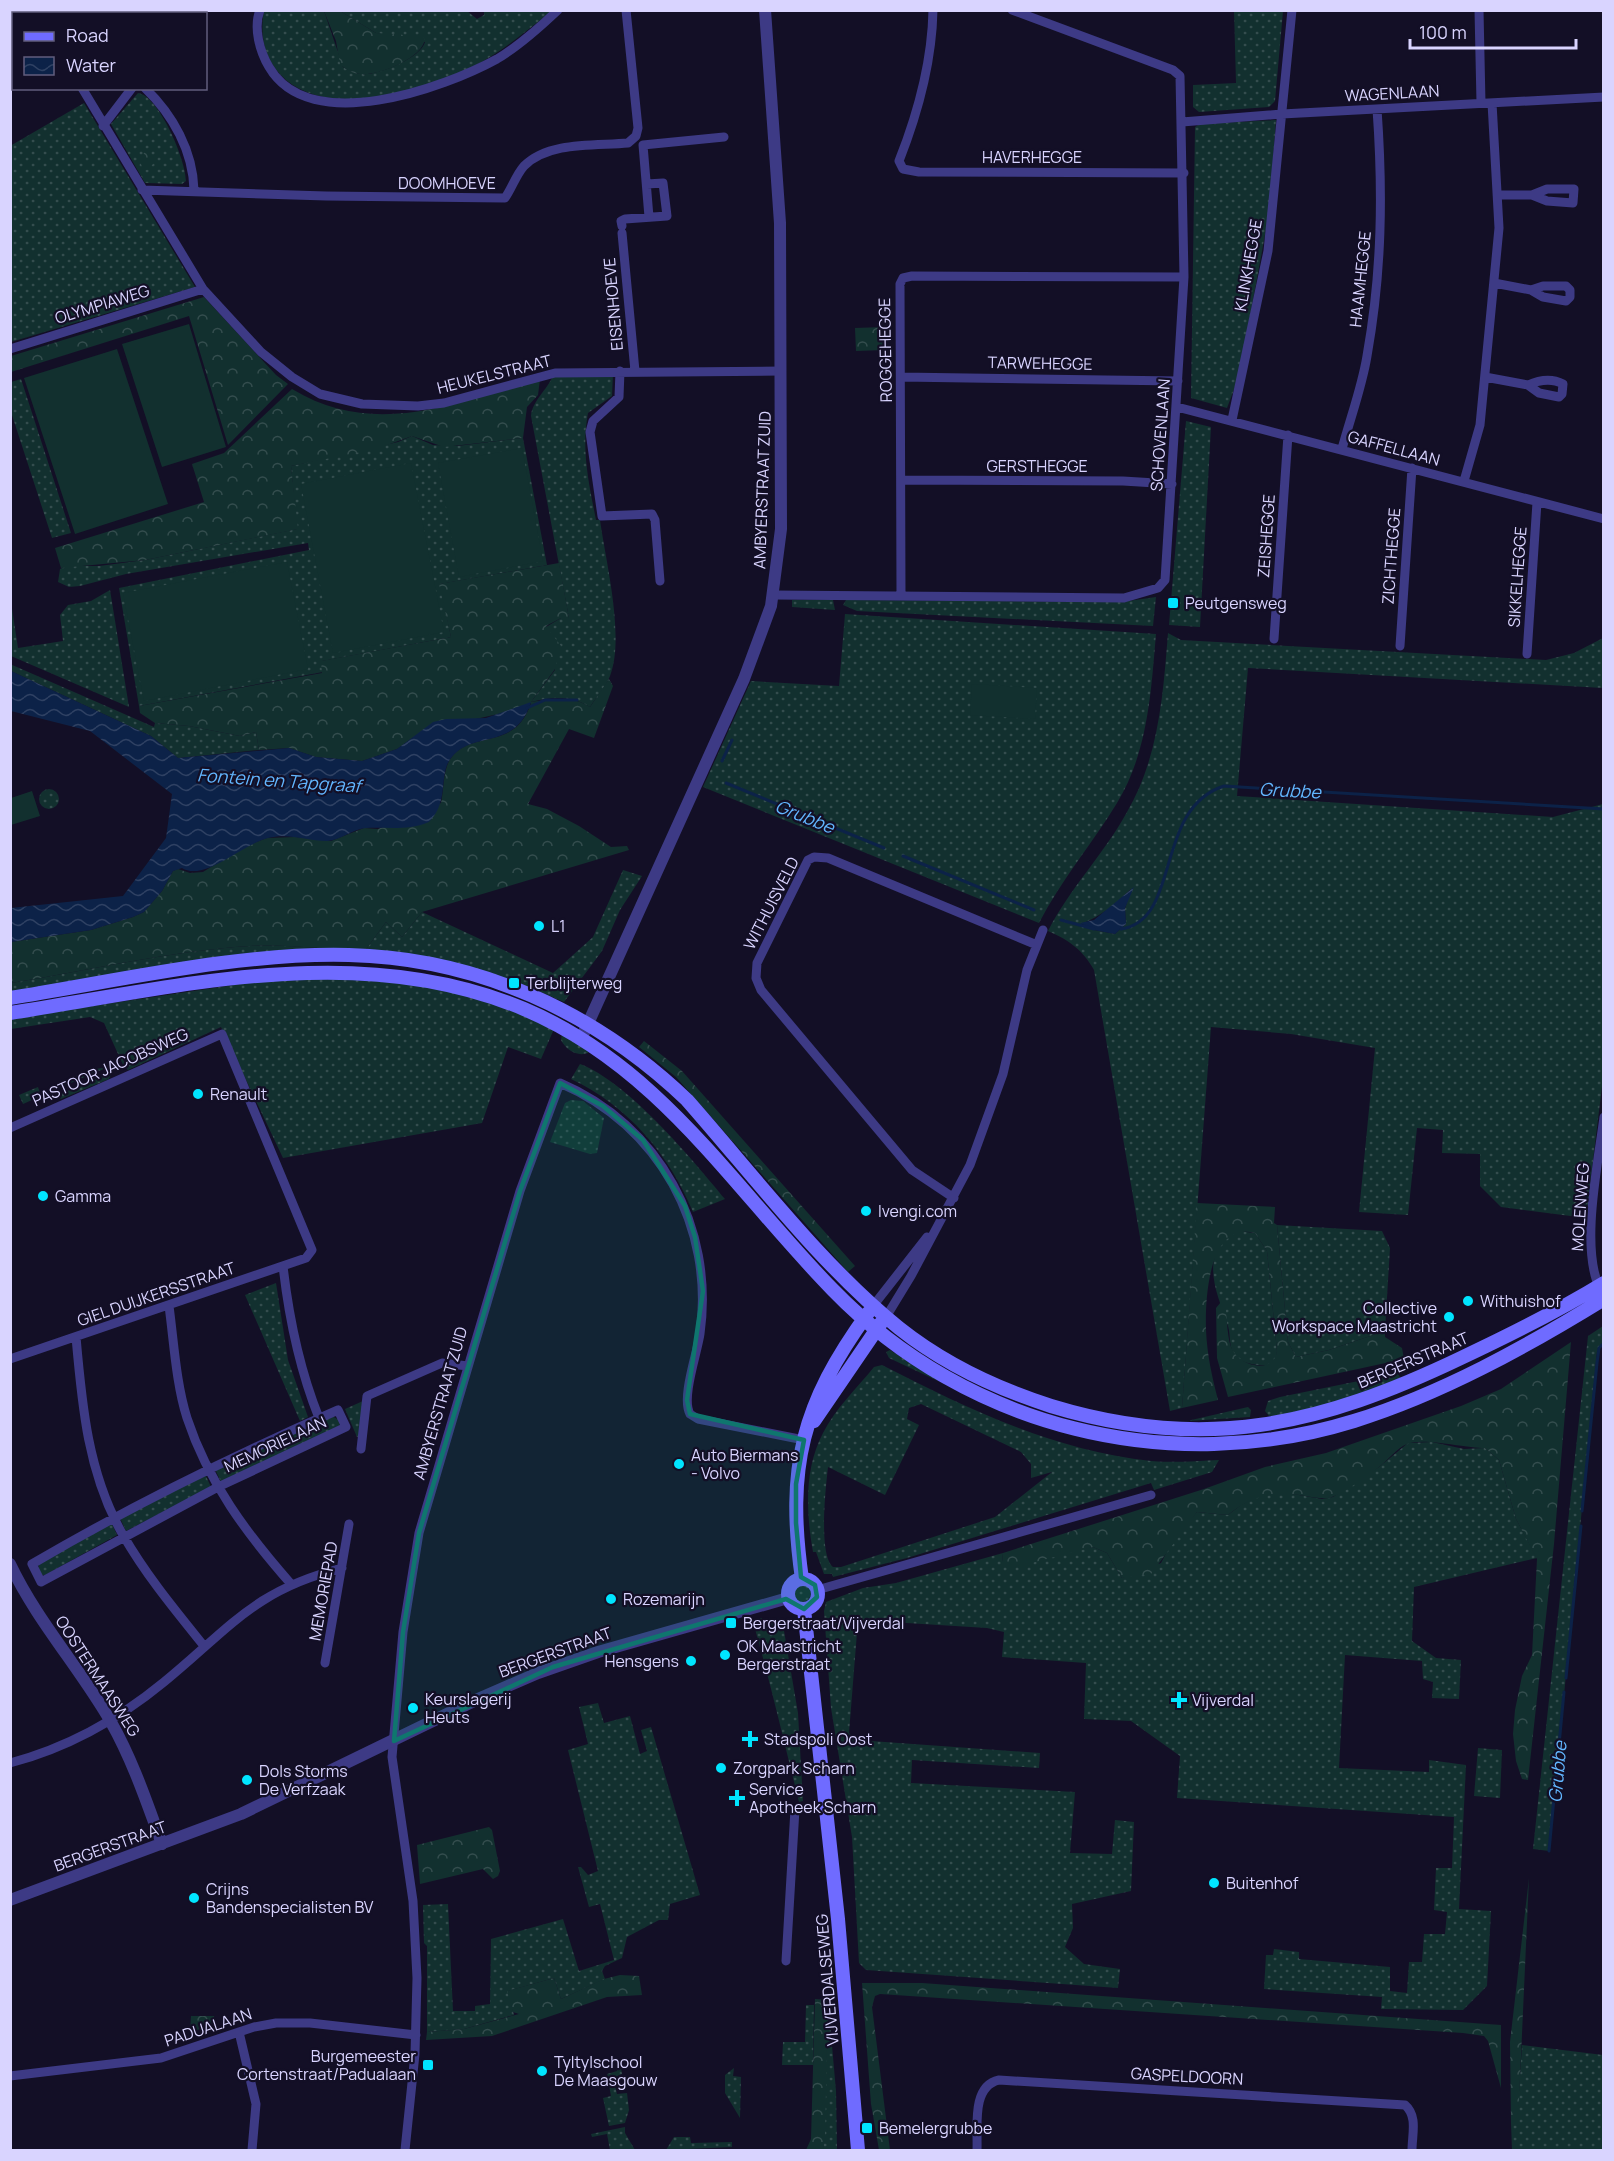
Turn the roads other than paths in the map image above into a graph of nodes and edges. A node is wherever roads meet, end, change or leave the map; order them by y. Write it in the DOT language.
graph roads {
  1 [pos="260,10"];
  2 [pos="558,10"];
  3 [pos="626,10"];
  4 [pos="765,10"];
  5 [pos="933,10"];
  6 [pos="1012,10"];
  7 [pos="1292,10"];
  8 [pos="1479,10"];
  9 [pos="83,90"];
  10 [pos="130,90"];
  11 [pos="147,90"];
  12 [pos="1604,97"];
  13 [pos="1492,103"];
  14 [pos="1481,104"];
  15 [pos="1377,109"];
  16 [pos="1282,114"];
  17 [pos="1182,122"];
  18 [pos="103,126"];
  19 [pos="636,136"];
  20 [pos="724,137"];
  21 [pos="643,145"];
  22 [pos="1184,173"];
  23 [pos="647,184"];
  24 [pos="142,190"];
  25 [pos="194,190"];
  26 [pos="1498,195"];
  27 [pos="1532,195"];
  28 [pos="649,217"];
  29 [pos="1184,277"];
  30 [pos="1494,283"];
  31 [pos="203,289"];
  32 [pos="1531,290"];
  33 [pos="10,349"];
  34 [pos="620,371"];
  35 [pos="635,371"];
  36 [pos="782,371"];
  37 [pos="901,377"];
  38 [pos="1485,377"];
  39 [pos="1178,381"];
  40 [pos="1528,385"];
  41 [pos="1177,407"];
  42 [pos="1232,420"];
  43 [pos="1288,435"];
  44 [pos="1342,449"];
  45 [pos="1412,468"];
  46 [pos="902,480"];
  47 [pos="1464,481"];
  48 [pos="1172,484"];
  49 [pos="1537,502"];
  50 [pos="1604,519"];
  51 [pos="660,581"];
  52 [pos="773,595"];
  53 [pos="902,596"];
  54 [pos="1274,639"];
  55 [pos="1400,646"];
  56 [pos="1527,654"];
  57 [pos="1043,930"];
  58 [pos="1037,945"];
  59 [pos="10,998"];
  60 [pos="10,1013"];
  61 [pos="588,1023"];
  62 [pos="581,1039"];
  63 [pos="1604,1117"];
  64 [pos="10,1128"];
  65 [pos="954,1198"];
  66 [pos="933,1231"];
  67 [pos="310,1255"];
  68 [pos="283,1266"];
  69 [pos="1602,1292"];
  70 [pos="169,1306"];
  71 [pos="873,1306"];
  72 [pos="886,1317"];
  73 [pos="863,1319"];
  74 [pos="876,1330"];
  75 [pos="76,1337"];
  76 [pos="10,1359"];
  77 [pos="468,1366"];
  78 [pos="319,1418"];
  79 [pos="804,1440"];
  80 [pos="361,1449"];
  81 [pos="208,1468"];
  82 [pos="218,1487"];
  83 [pos="1150,1495"];
  84 [pos="114,1516"];
  85 [pos="349,1524"];
  86 [pos="123,1535"];
  87 [pos="10,1564"];
  88 [pos="342,1568"];
  89 [pos="802,1579"];
  90 [pos="291,1584"];
  91 [pos="817,1590"];
  92 [pos="788,1598"];
  93 [pos="804,1609"];
  94 [pos="204,1646"];
  95 [pos="325,1662"];
  96 [pos="110,1720"];
  97 [pos="394,1741"];
  98 [pos="10,1763"];
  99 [pos="826,1807"];
  100 [pos="162,1844"];
  101 [pos="10,1900"];
  102 [pos="786,1960"];
  103 [pos="239,2032"];
  104 [pos="416,2035"];
  105 [pos="10,2076"];
  106 [pos="252,2151"];
  107 [pos="405,2151"];
  108 [pos="858,2151"];
  109 [pos="977,2151"];
  110 [pos="1412,2151"];
  1 -- 2 [label="street"];
  3 -- 19 [label="street"];
  4 -- 36 [label="street, AMBYERSTRAAT ZUID"];
  5 -- 22 [label="street, HAVERHEGGE"];
  6 -- 17 [label="street, SCHOVENLAAN"];
  7 -- 16 [label="street, KLINKHEGGE"];
  8 -- 14 [label="street"];
  9 -- 18 [label="street, HEUKELSTRAAT"];
  10 -- 18 [label="street"];
  11 -- 25 [label="street"];
  12 -- 13 [label="street, WAGENLAAN"];
  13 -- 14 [label="street, WAGENLAAN"];
  13 -- 26 [label="street"];
  14 -- 15 [label="street, WAGENLAAN"];
  15 -- 16 [label="street, WAGENLAAN"];
  15 -- 44 [label="street, HAAMHEGGE"];
  16 -- 17 [label="street, WAGENLAAN"];
  16 -- 42 [label="street, KLINKHEGGE"];
  17 -- 22 [label="street, SCHOVENLAAN"];
  18 -- 24 [label="street, HEUKELSTRAAT"];
  19 -- 21 [label="street"];
  19 -- 25 [label="street, DOOMHOEVE"];
  20 -- 21 [label="street"];
  21 -- 23 [label="street"];
  22 -- 29 [label="street, SCHOVENLAAN"];
  23 -- 28 [label="street"];
  23 -- 28 [label="street, EISENHOEVE"];
  24 -- 25 [label="street, DOOMHOEVE"];
  24 -- 31 [label="street, HEUKELSTRAAT"];
  26 -- 27 [label="street"];
  26 -- 30 [label="street"];
  28 -- 35 [label="street, EISENHOEVE"];
  29 -- 37 [label="street, ROGGEHEGGE"];
  29 -- 39 [label="street, SCHOVENLAAN"];
  30 -- 32 [label="street"];
  30 -- 38 [label="street"];
  31 -- 33 [label="street, OLYMPIAWEG"];
  31 -- 34 [label="street, HEUKELSTRAAT"];
  34 -- 35 [label="street, HEUKELSTRAAT"];
  34 -- 51 [label="street"];
  35 -- 36 [label="street, HEUKELSTRAAT"];
  36 -- 52 [label="street, AMBYERSTRAAT ZUID"];
  37 -- 39 [label="street, TARWEHEGGE"];
  37 -- 46 [label="street, ROGGEHEGGE"];
  38 -- 40 [label="street"];
  38 -- 47 [label="street"];
  39 -- 41 [label="street, SCHOVENLAAN"];
  41 -- 42 [label="street, GAFFELLAAN"];
  41 -- 48 [label="street, SCHOVENLAAN"];
  42 -- 43 [label="street, GAFFELLAAN"];
  43 -- 44 [label="street, GAFFELLAAN"];
  43 -- 54 [label="street, ZEISHEGGE"];
  44 -- 45 [label="street, GAFFELLAAN"];
  45 -- 47 [label="street, GAFFELLAAN"];
  45 -- 55 [label="street, ZICHTHEGGE"];
  46 -- 48 [label="street, GERSTHEGGE"];
  46 -- 53 [label="street, ROGGEHEGGE"];
  47 -- 49 [label="street, GAFFELLAAN"];
  48 -- 53 [label="street, SCHOVENLAAN"];
  49 -- 50 [label="street, GAFFELLAAN"];
  49 -- 56 [label="street, SIKKELHEGGE"];
  52 -- 53 [label="street, SCHOVENLAAN"];
  52 -- 61 [label="street, AMBYERSTRAAT ZUID"];
  57 -- 58 [label="street"];
  58 -- 65 [label="street"];
  58 -- 65 [label="street, WITHUISVELD"];
  59 -- 61 [label="main road"];
  60 -- 62 [label="main road"];
  61 -- 62 [label="street, AMBYERSTRAAT ZUID"];
  61 -- 71 [label="main road"];
  62 -- 73 [label="main road"];
  63 -- 69 [label="street, MOLENWEG"];
  64 -- 67 [label="street, PASTOOR JACOBSWEG"];
  65 -- 66 [label="street"];
  66 -- 71 [label="street"];
  66 -- 72 [label="street"];
  67 -- 68 [label="street, GIEL DUIJKERSSTRAAT"];
  68 -- 70 [label="street, GIEL DUIJKERSSTRAAT"];
  68 -- 78 [label="street"];
  69 -- 72 [label="main road, BERGERSTRAAT"];
  69 -- 74 [label="main road, BERGERSTRAAT"];
  70 -- 75 [label="street, GIEL DUIJKERSSTRAAT"];
  70 -- 81 [label="street"];
  71 -- 72 [label="main road"];
  71 -- 73 [label="main road"];
  72 -- 74 [label="main road"];
  73 -- 74 [label="main road"];
  73 -- 79 [label="main road"];
  74 -- 79 [label="main road"];
  75 -- 76 [label="street, GIEL DUIJKERSSTRAAT"];
  75 -- 84 [label="street"];
  77 -- 79 [label="street, AMBYERSTRAAT ZUID"];
  77 -- 80 [label="street"];
  77 -- 97 [label="street, AMBYERSTRAAT ZUID"];
  78 -- 81 [label="street, MEMORIELAAN"];
  78 -- 82 [label="street, MEMORIELAAN"];
  79 -- 89 [label="main road"];
  81 -- 82 [label="street"];
  81 -- 84 [label="street, MEMORIELAAN"];
  82 -- 86 [label="street, MEMORIELAAN"];
  82 -- 90 [label="street"];
  83 -- 91 [label="street"];
  84 -- 86 [label="street"];
  84 -- 86 [label="street, MEMORIELAAN"];
  85 -- 88 [label="street, MEMORIEPAD"];
  86 -- 94 [label="street"];
  87 -- 96 [label="street, OOSTERMAASWEG"];
  88 -- 90 [label="street"];
  88 -- 95 [label="street, MEMORIEPAD"];
  89 -- 91 [label="main road"];
  89 -- 92 [label="main road"];
  90 -- 94 [label="street"];
  91 -- 93 [label="main road"];
  92 -- 93 [label="main road"];
  92 -- 97 [label="street, BERGERSTRAAT"];
  93 -- 99 [label="main road, VIJVERDALSEWEG"];
  94 -- 96 [label="street"];
  96 -- 98 [label="street"];
  96 -- 100 [label="street, OOSTERMAASWEG"];
  97 -- 100 [label="street, BERGERSTRAAT"];
  97 -- 104 [label="street, AMBYERSTRAAT ZUID"];
  99 -- 102 [label="street, VIJVERDALSEWEG"];
  99 -- 108 [label="main road, VIJVERDALSEWEG"];
  100 -- 101 [label="street, BERGERSTRAAT"];
  103 -- 104 [label="street, PADUALAAN"];
  103 -- 105 [label="street, PADUALAAN"];
  103 -- 106 [label="street"];
  104 -- 107 [label="street, AMBYERSTRAAT ZUID"];
  109 -- 110 [label="street, GASPELDOORN"];
}
